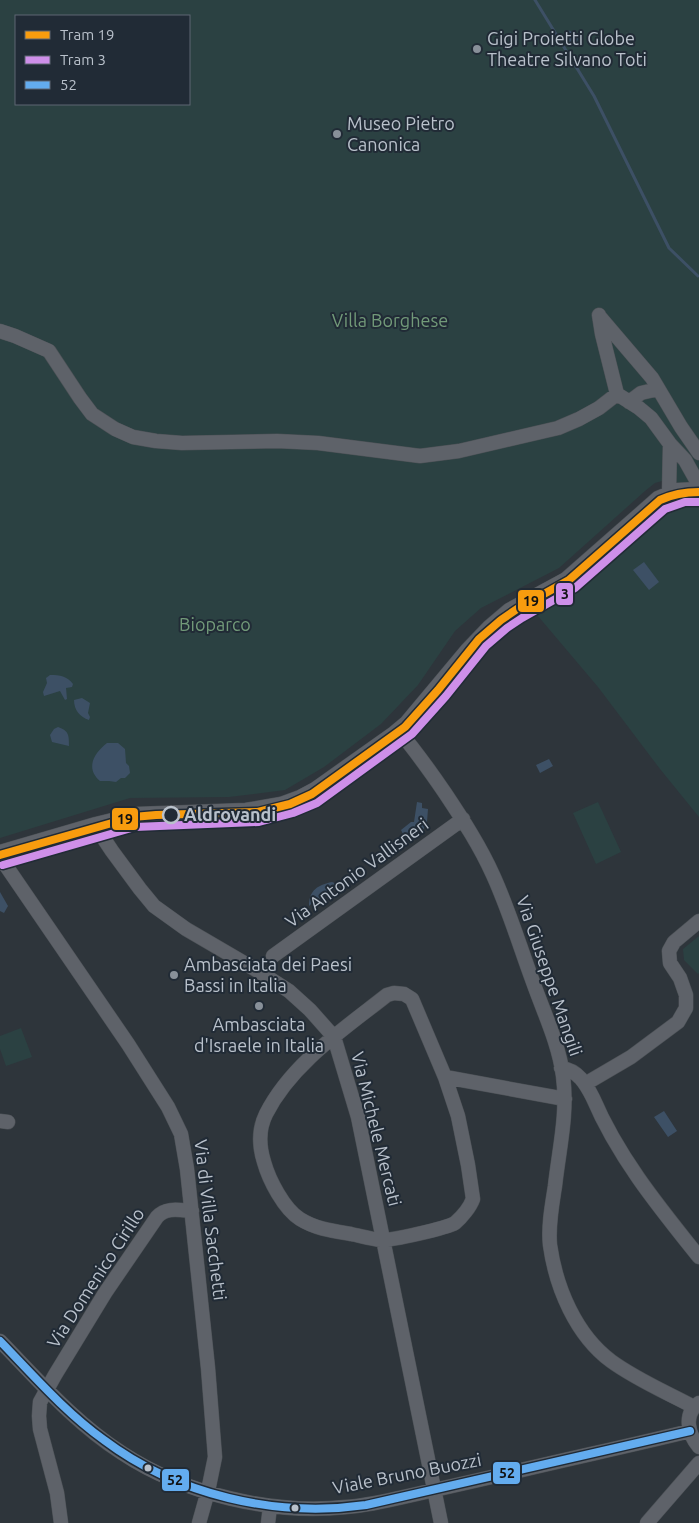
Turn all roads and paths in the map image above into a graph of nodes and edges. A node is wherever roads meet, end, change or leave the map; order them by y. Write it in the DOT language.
graph roads {
  1 [pos="0,331"];
  2 [pos="658,389"];
  3 [pos="617,394"];
  4 [pos="629,402"];
  5 [pos="670,444"];
  6 [pos="699,452"];
  7 [pos="699,485"];
  8 [pos="699,489"];
  9 [pos="669,493"];
  10 [pos="398,730"];
  11 [pos="463,820"];
  12 [pos="96,824"];
  13 [pos="0,852"];
  14 [pos="0,857"];
  15 [pos="699,921"];
  16 [pos="274,956"];
  17 [pos="334,1038"];
  18 [pos="562,1068"];
  19 [pos="445,1077"];
  20 [pos="585,1084"];
  21 [pos="565,1099"];
  22 [pos="192,1212"];
  23 [pos="383,1241"];
  24 [pos="699,1256"];
  25 [pos="0,1341"];
  26 [pos="46,1390"];
  27 [pos="697,1405"];
  28 [pos="690,1431"];
  29 [pos="699,1447"];
  30 [pos="699,1463"];
  31 [pos="434,1490"];
  32 [pos="208,1491"];
  33 [pos="270,1506"];
  34 [pos="61,1523"];
  35 [pos="199,1523"];
  36 [pos="268,1523"];
  37 [pos="441,1523"];
  38 [pos="646,1523"];
  1 -- 3 [label="street"];
  2 -- 3 [label="street"];
  2 -- 4 [label="street"];
  2 -- 6 [label="street"];
  3 -- 4 [label="street"];
  4 -- 5 [label="street"];
  5 -- 7 [label="street"];
  5 -- 9 [label="street"];
  8 -- 9 [label="street"];
  9 -- 10 [label="street"];
  10 -- 11 [label="street, Via Giuseppe Mangili"];
  10 -- 12 [label="street"];
  11 -- 16 [label="street, Via Antonio Vallisneri"];
  11 -- 18 [label="street, Via Giuseppe Mangili"];
  12 -- 13 [label="street"];
  12 -- 17 [label="street, Via Michele Mercati"];
  14 -- 22 [label="street, Via di Villa Sacchetti"];
  15 -- 20 [label="street"];
  17 -- 19 [label="street"];
  17 -- 23 [label="street, Via Michele Mercati"];
  17 -- 23 [label="street"];
  18 -- 20 [label="street"];
  18 -- 21 [label="street, Via Giuseppe Mangili"];
  19 -- 21 [label="street"];
  19 -- 23 [label="street"];
  20 -- 24 [label="street"];
  21 -- 27 [label="street, Via Giuseppe Mangili"];
  22 -- 26 [label="street, Via Domenico Cirillo"];
  22 -- 32 [label="street, Via di Villa Sacchetti"];
  23 -- 31 [label="street, Via Michele Mercati"];
  25 -- 26 [label="street, Viale Bruno Buozzi"];
  26 -- 32 [label="street, Viale Bruno Buozzi"];
  26 -- 34 [label="street, Via Domenico Cirillo"];
  27 -- 28 [label="street"];
  28 -- 29 [label="street"];
  28 -- 31 [label="street, Viale Bruno Buozzi"];
  30 -- 38 [label="street"];
  31 -- 33 [label="street, Viale Bruno Buozzi"];
  31 -- 37 [label="street, Via Michele Mercati"];
  32 -- 33 [label="street, Viale Bruno Buozzi"];
  32 -- 35 [label="street, Via di Villa Sacchetti"];
  33 -- 36 [label="street"];
}
